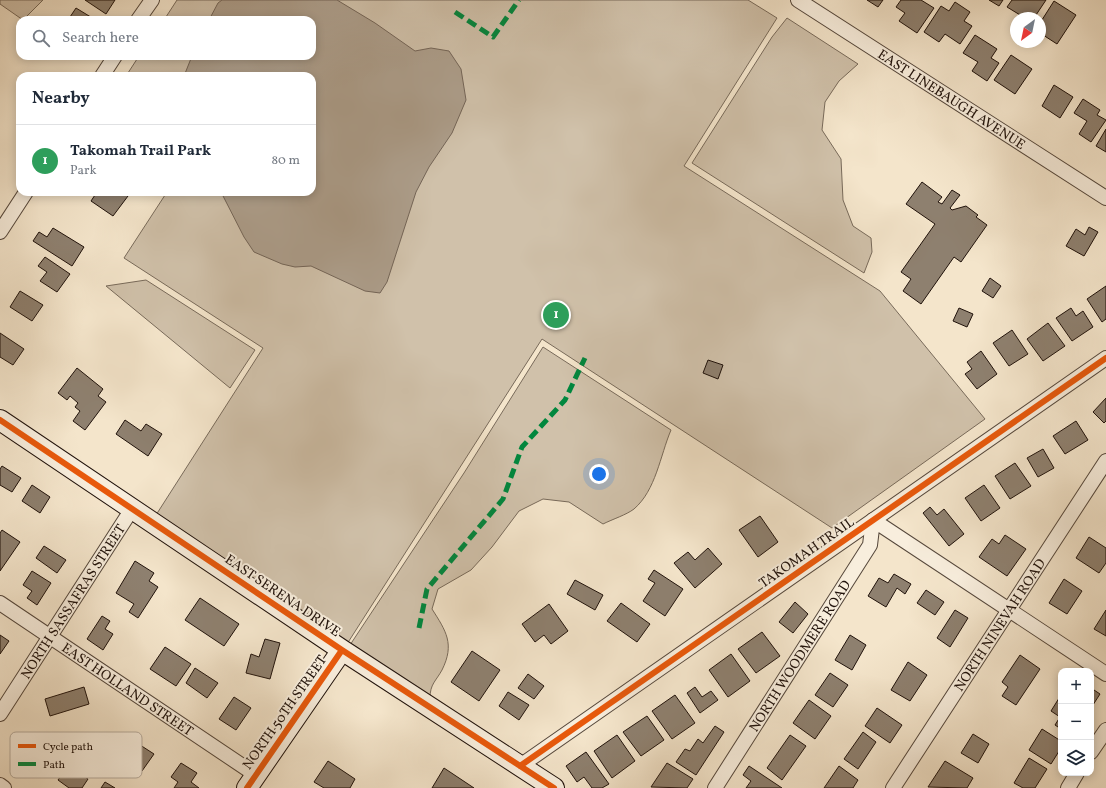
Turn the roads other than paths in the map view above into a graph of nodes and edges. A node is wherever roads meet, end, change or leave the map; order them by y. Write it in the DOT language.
graph roads {
  1 [pos="152,0"];
  2 [pos="798,0"];
  3 [pos="141,16"];
  4 [pos="112,60"];
  5 [pos="105,72"];
  6 [pos="23,196"];
  7 [pos="1106,198"];
  8 [pos="0,232"];
  9 [pos="1106,358"];
  10 [pos="0,420"];
  11 [pos="1106,460"];
  12 [pos="132,509"];
  13 [pos="873,520"];
  14 [pos="0,603"];
  15 [pos="1010,610"];
  16 [pos="50,637"];
  17 [pos="342,650"];
  18 [pos="1106,674"];
  19 [pos="0,714"];
  20 [pos="1106,730"];
  21 [pos="1094,748"];
  22 [pos="520,766"];
  23 [pos="1075,776"];
  24 [pos="251,781"];
  25 [pos="0,785"];
  26 [pos="4,788"];
  27 [pos="554,788"];
  28 [pos="715,788"];
  29 [pos="893,788"];
  30 [pos="1068,788"];
  1 -- 3 [label="street"];
  2 -- 7 [label="street, EAST LINEBAUGH AVENUE"];
  4 -- 5 [label="street"];
  6 -- 8 [label="street"];
  9 -- 13 [label="street, TAKOMAH TRAIL"];
  10 -- 12 [label="street, EAST SERENA DRIVE"];
  11 -- 15 [label="street, NORTH NINEVAH ROAD"];
  12 -- 16 [label="street, NORTH SASSAFRAS STREET"];
  12 -- 17 [label="street, EAST SERENA DRIVE"];
  13 -- 15 [label="street"];
  13 -- 22 [label="street, TAKOMAH TRAIL"];
  13 -- 28 [label="street, NORTH WOODMERE ROAD"];
  14 -- 16 [label="street, EAST HOLLAND STREET"];
  15 -- 18 [label="street"];
  15 -- 29 [label="street, NORTH NINEVAH ROAD"];
  16 -- 19 [label="street, NORTH SASSAFRAS STREET"];
  16 -- 24 [label="street, EAST HOLLAND STREET"];
  17 -- 22 [label="street, EAST SERENA DRIVE"];
  17 -- 24 [label="street, NORTH 50TH STREET"];
  20 -- 21 [label="street"];
  22 -- 27 [label="street, EAST SERENA DRIVE"];
  23 -- 30 [label="street"];
  25 -- 26 [label="street"];
}
